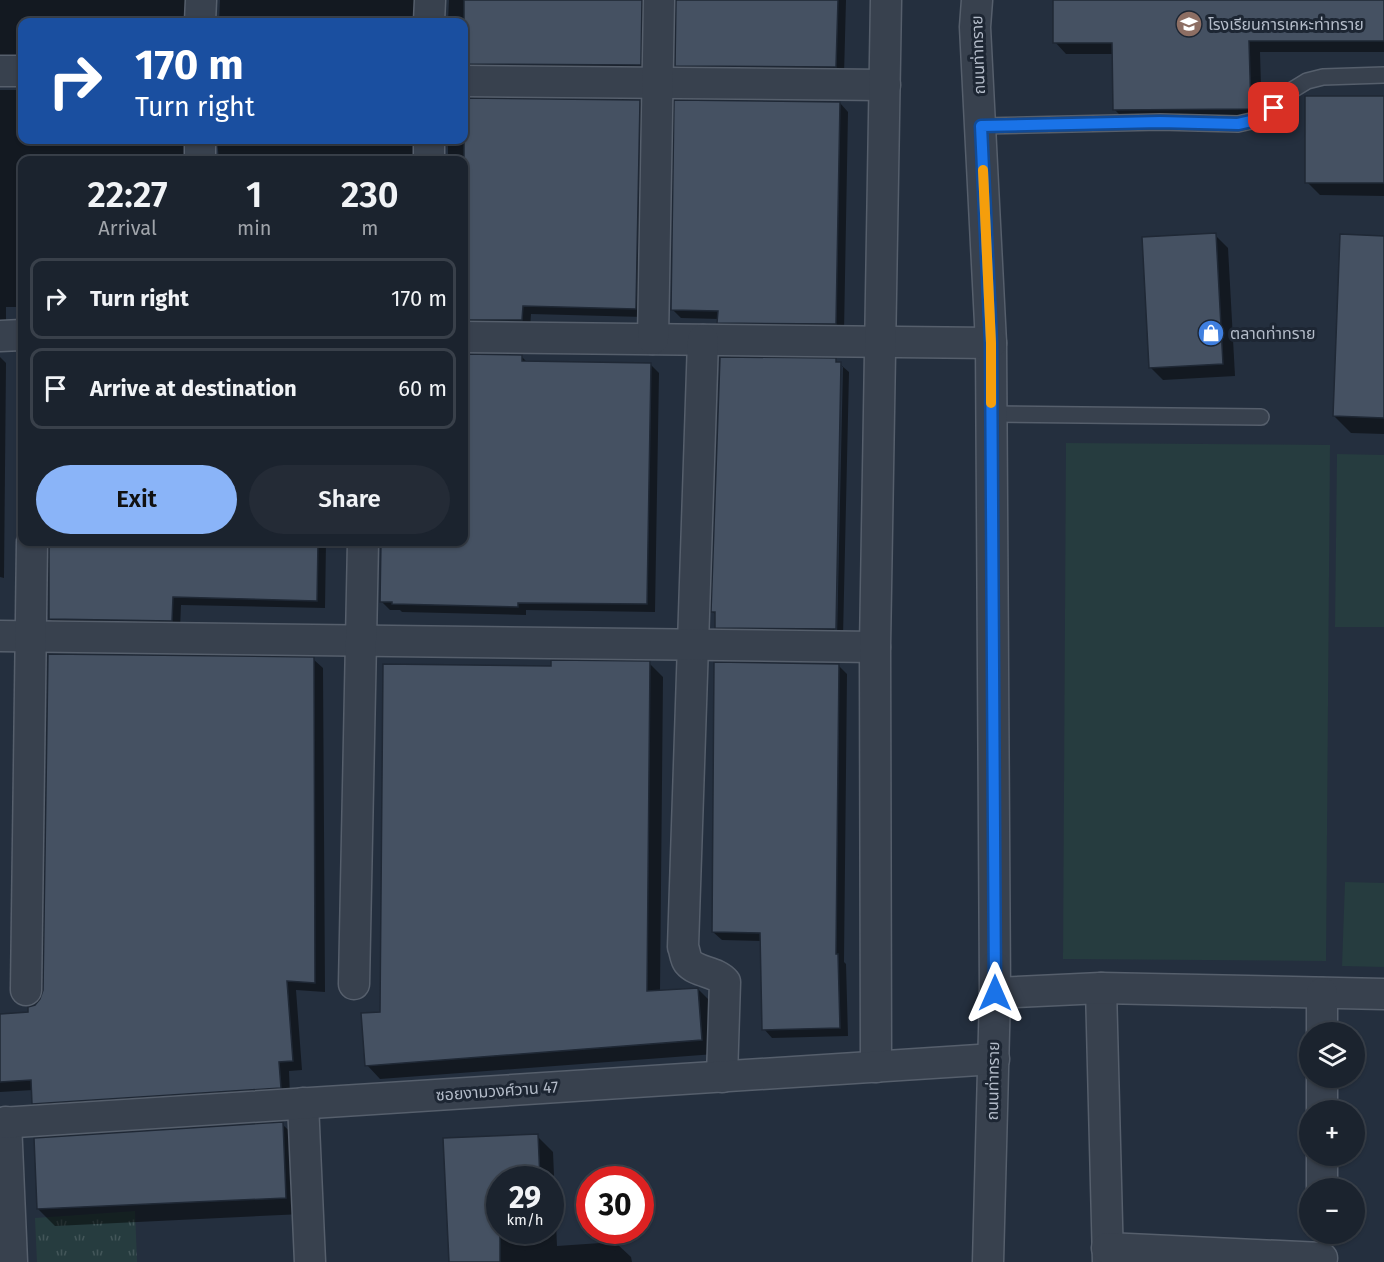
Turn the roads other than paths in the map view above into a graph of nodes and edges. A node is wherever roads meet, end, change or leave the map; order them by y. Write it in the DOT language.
graph roads {
  1 [pos="201,0"];
  2 [pos="430,0"];
  3 [pos="659,0"];
  4 [pos="886,0"];
  5 [pos="977,0"];
  6 [pos="200,18"];
  7 [pos="429,18"];
  8 [pos="0,71"];
  9 [pos="18,71"];
  10 [pos="1384,75"];
  11 [pos="468,81"];
  12 [pos="658,83"];
  13 [pos="885,85"];
  14 [pos="981,126"];
  15 [pos="18,335"];
  16 [pos="0,336"];
  17 [pos="468,337"];
  18 [pos="652,339"];
  19 [pos="703,340"];
  20 [pos="881,342"];
  21 [pos="991,343"];
  22 [pos="991,414"];
  23 [pos="1261,417"];
  24 [pos="32,546"];
  25 [pos="363,546"];
  26 [pos="0,636"];
  27 [pos="30,636"];
  28 [pos="361,639"];
  29 [pos="694,646"];
  30 [pos="875,647"];
  31 [pos="354,984"];
  32 [pos="1101,988"];
  33 [pos="26,990"];
  34 [pos="995,993"];
  35 [pos="1322,993"];
  36 [pos="1384,994"];
  37 [pos="1322,1022"];
  38 [pos="994,1059"];
  39 [pos="876,1067"];
  40 [pos="722,1077"];
  41 [pos="303,1103"];
  42 [pos="3,1123"];
  43 [pos="1322,1251"];
  44 [pos="1108,1255"];
  45 [pos="12,1262"];
  46 [pos="310,1262"];
  47 [pos="988,1262"];
  1 -- 6 [label="street"];
  2 -- 7 [label="street"];
  3 -- 12 [label="street"];
  4 -- 13 [label="street"];
  5 -- 14 [label="street, ถนนท่าทราย"];
  8 -- 9 [label="street"];
  10 -- 14 [label="lane"];
  11 -- 12 [label="street"];
  12 -- 13 [label="street"];
  12 -- 18 [label="street"];
  13 -- 20 [label="street"];
  14 -- 21 [label="street, ถนนท่าทราย"];
  15 -- 16 [label="street"];
  17 -- 18 [label="street"];
  18 -- 19 [label="street"];
  19 -- 20 [label="street"];
  19 -- 29 [label="street"];
  20 -- 21 [label="street"];
  20 -- 30 [label="street"];
  21 -- 22 [label="street, ถนนท่าทราย"];
  22 -- 23 [label="lane"];
  22 -- 34 [label="street, ถนนท่าทราย"];
  24 -- 27 [label="street"];
  25 -- 28 [label="street"];
  26 -- 27 [label="street"];
  27 -- 28 [label="street"];
  27 -- 33 [label="street"];
  28 -- 29 [label="street"];
  28 -- 31 [label="street"];
  29 -- 30 [label="street"];
  29 -- 40 [label="street"];
  30 -- 39 [label="street"];
  32 -- 34 [label="street"];
  32 -- 35 [label="street"];
  32 -- 44 [label="street"];
  34 -- 38 [label="street, ถนนท่าทราย"];
  35 -- 36 [label="street"];
  35 -- 37 [label="street"];
  38 -- 39 [label="street, ซอยงามวงศ์วาน 47"];
  38 -- 47 [label="street, ถนนท่าทราย"];
  39 -- 40 [label="street, ซอยงามวงศ์วาน 47"];
  40 -- 41 [label="street, ซอยงามวงศ์วาน 47"];
  41 -- 42 [label="street, ซอยงามวงศ์วาน 47"];
  41 -- 46 [label="street"];
  42 -- 45 [label="street"];
  43 -- 44 [label="street"];
}
